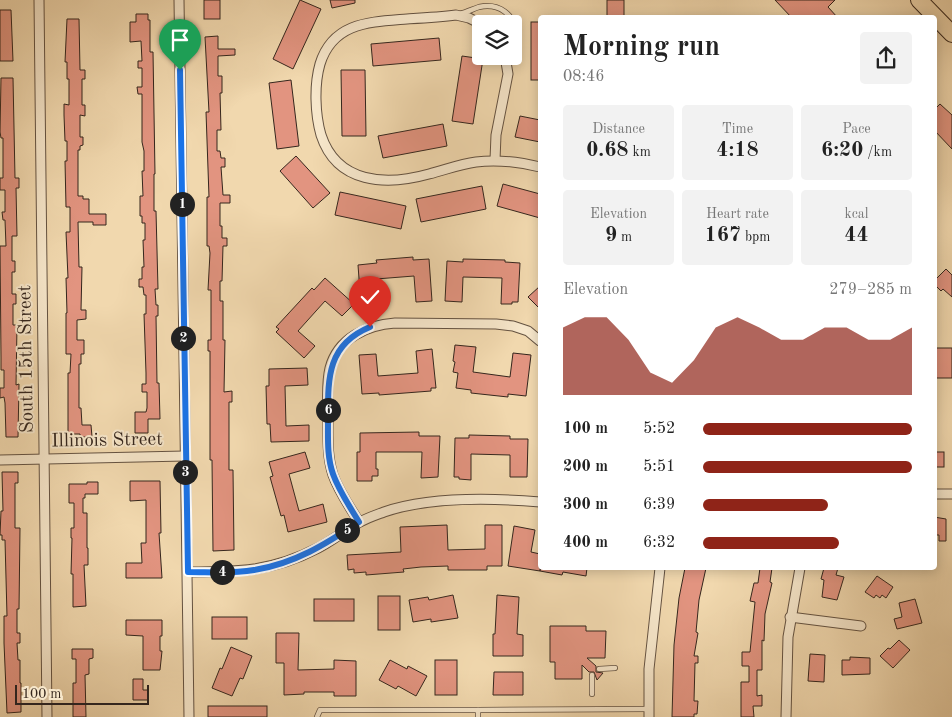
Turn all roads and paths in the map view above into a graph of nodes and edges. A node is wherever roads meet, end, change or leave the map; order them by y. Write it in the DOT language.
graph roads {
  1 [pos="39,0"];
  2 [pos="179,0"];
  3 [pos="919,0"];
  4 [pos="456,15"];
  5 [pos="509,15"];
  6 [pos="931,15"];
  7 [pos="472,20"];
  8 [pos="937,22"];
  9 [pos="952,34"];
  10 [pos="507,65"];
  11 [pos="495,160"];
  12 [pos="538,167"];
  13 [pos="538,339"];
  14 [pos="185,456"];
  15 [pos="44,459"];
  16 [pos="0,460"];
  17 [pos="937,494"];
  18 [pos="952,494"];
  19 [pos="538,502"];
  20 [pos="359,522"];
  21 [pos="660,570"];
  22 [pos="800,570"];
  23 [pos="188,572"];
  24 [pos="790,617"];
  25 [pos="861,626"];
  26 [pos="598,668"];
  27 [pos="615,668"];
  28 [pos="592,675"];
  29 [pos="592,694"];
  30 [pos="478,710"];
  31 [pos="499,710"];
  32 [pos="648,713"];
  33 [pos="47,717"];
  34 [pos="189,717"];
  35 [pos="317,717"];
  36 [pos="478,717"];
  37 [pos="499,717"];
  38 [pos="786,717"];
  1 -- 15 [label="street, South 15th Street"];
  2 -- 14 [label="street"];
  3 -- 6 [label="highway"];
  4 -- 5 [label="lane"];
  4 -- 7 [label="street"];
  4 -- 11 [label="street"];
  8 -- 9 [label="highway"];
  10 -- 11 [label="street"];
  11 -- 12 [label="street"];
  13 -- 20 [label="street"];
  14 -- 15 [label="street, Illinois Street"];
  14 -- 23 [label="street"];
  15 -- 16 [label="street, Illinois Street"];
  15 -- 33 [label="street, South 15th Street"];
  17 -- 18 [label="street"];
  19 -- 20 [label="street"];
  20 -- 23 [label="street"];
  21 -- 32 [label="street"];
  22 -- 24 [label="street"];
  23 -- 34 [label="street"];
  24 -- 25 [label="street"];
  24 -- 38 [label="street"];
  26 -- 27 [label="lane"];
  28 -- 29 [label="lane"];
  30 -- 31 [label="lane"];
  30 -- 35 [label="lane"];
  30 -- 36 [label="lane"];
  31 -- 32 [label="lane"];
  31 -- 37 [label="lane"];
}
